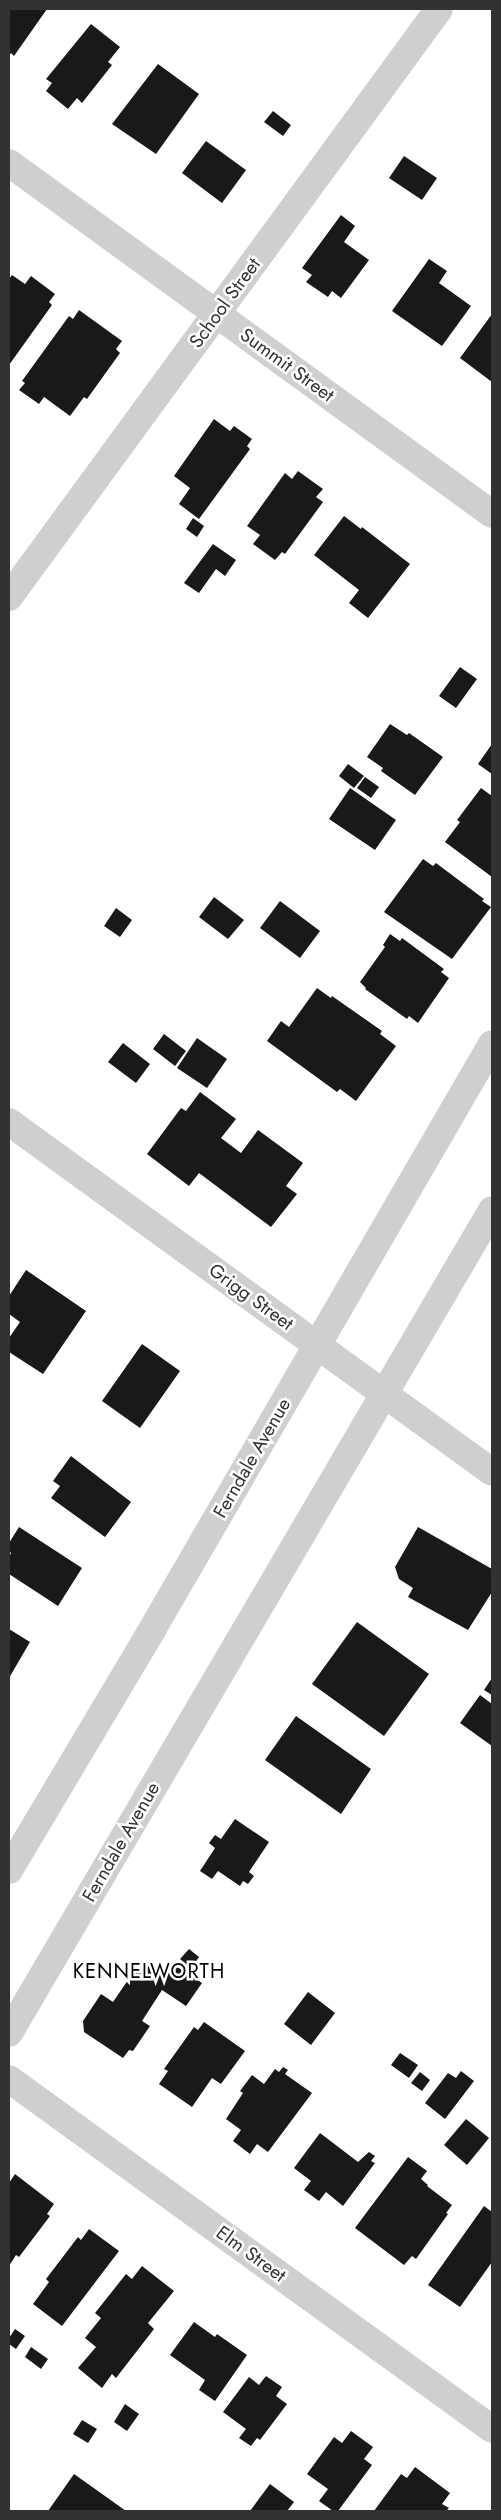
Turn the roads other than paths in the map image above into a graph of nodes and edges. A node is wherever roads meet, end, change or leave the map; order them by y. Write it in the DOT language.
graph roads {
  1 [pos="439,9"];
  2 [pos="9,163"];
  3 [pos="217,314"];
  4 [pos="492,514"];
  5 [pos="9,597"];
  6 [pos="492,1044"];
  7 [pos="9,1122"];
  8 [pos="492,1210"];
  9 [pos="317,1344"];
  10 [pos="384,1394"];
  11 [pos="492,1472"];
  12 [pos="9,1870"];
  13 [pos="9,2033"];
  14 [pos="9,2079"];
  15 [pos="492,2429"];
  1 -- 3 [label="street, School Street"];
  2 -- 3 [label="street, Summit Street"];
  3 -- 4 [label="street, Summit Street"];
  3 -- 5 [label="street, School Street"];
  6 -- 9 [label="street, Ferndale Avenue"];
  7 -- 9 [label="street, Grigg Street"];
  8 -- 10 [label="street, Ferndale Avenue"];
  9 -- 10 [label="street, Grigg Street"];
  9 -- 12 [label="street, Ferndale Avenue"];
  10 -- 11 [label="street, Grigg Street"];
  10 -- 13 [label="street, Ferndale Avenue"];
  14 -- 15 [label="street, Elm Street"];
}
